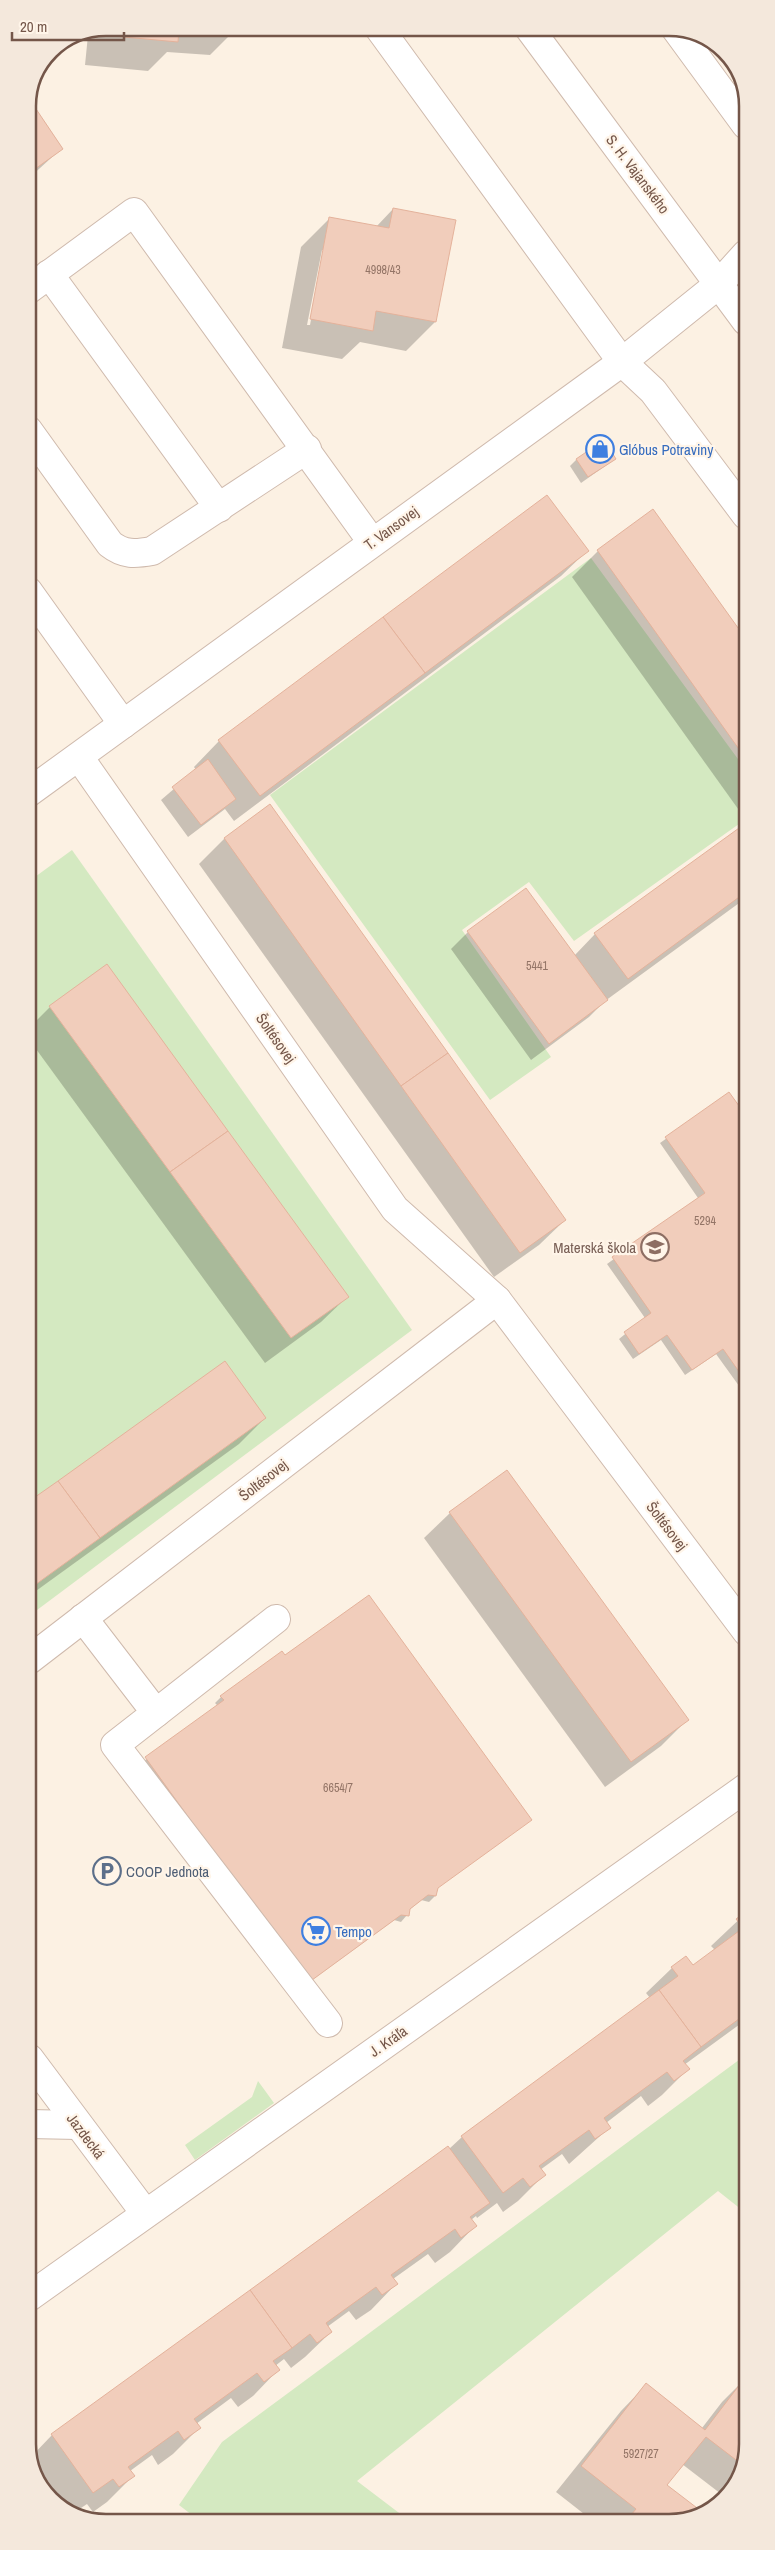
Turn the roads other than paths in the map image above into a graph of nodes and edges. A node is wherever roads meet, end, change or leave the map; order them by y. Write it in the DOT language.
graph roads {
  1 [pos="385,36"];
  2 [pos="535,36"];
  3 [pos="682,38"];
  4 [pos="739,116"];
  5 [pos="739,262"];
  6 [pos="50,274"];
  7 [pos="36,284"];
  8 [pos="719,284"];
  9 [pos="739,311"];
  10 [pos="622,362"];
  11 [pos="36,441"];
  12 [pos="306,449"];
  13 [pos="739,506"];
  14 [pos="219,508"];
  15 [pos="372,542"];
  16 [pos="36,602"];
  17 [pos="123,724"];
  18 [pos="79,757"];
  19 [pos="36,787"];
  20 [pos="496,1300"];
  21 [pos="83,1618"];
  22 [pos="276,1620"];
  23 [pos="739,1621"];
  24 [pos="36,1654"];
  25 [pos="156,1713"];
  26 [pos="739,1793"];
  27 [pos="328,2023"];
  28 [pos="36,2068"];
  29 [pos="36,2124"];
  30 [pos="78,2125"];
  31 [pos="145,2213"];
  32 [pos="36,2292"];
  1 -- 10 [label="street"];
  2 -- 8 [label="street, S. H. Vajanského"];
  3 -- 4 [label="street"];
  5 -- 8 [label="street, T. Vansovej"];
  6 -- 7 [label="street"];
  6 -- 12 [label="street"];
  6 -- 14 [label="street"];
  8 -- 9 [label="street, S. H. Vajanského"];
  8 -- 10 [label="street, T. Vansovej"];
  10 -- 13 [label="street"];
  10 -- 15 [label="street, T. Vansovej"];
  11 -- 14 [label="street"];
  12 -- 14 [label="street"];
  12 -- 15 [label="street"];
  15 -- 17 [label="street, T. Vansovej"];
  16 -- 17 [label="street"];
  17 -- 18 [label="street, T. Vansovej"];
  18 -- 19 [label="street, T. Vansovej"];
  18 -- 20 [label="street, Šoltésovej"];
  20 -- 21 [label="street, Šoltésovej"];
  20 -- 23 [label="street, Šoltésovej"];
  21 -- 24 [label="street, Šoltésovej"];
  21 -- 25 [label="street"];
  22 -- 25 [label="street"];
  25 -- 27 [label="street"];
  26 -- 31 [label="street, J. Kráľa"];
  28 -- 30 [label="street, Jazdecká"];
  29 -- 30 [label="street"];
  30 -- 31 [label="street, Jazdecká"];
  31 -- 32 [label="street, J. Kráľa"];
}
